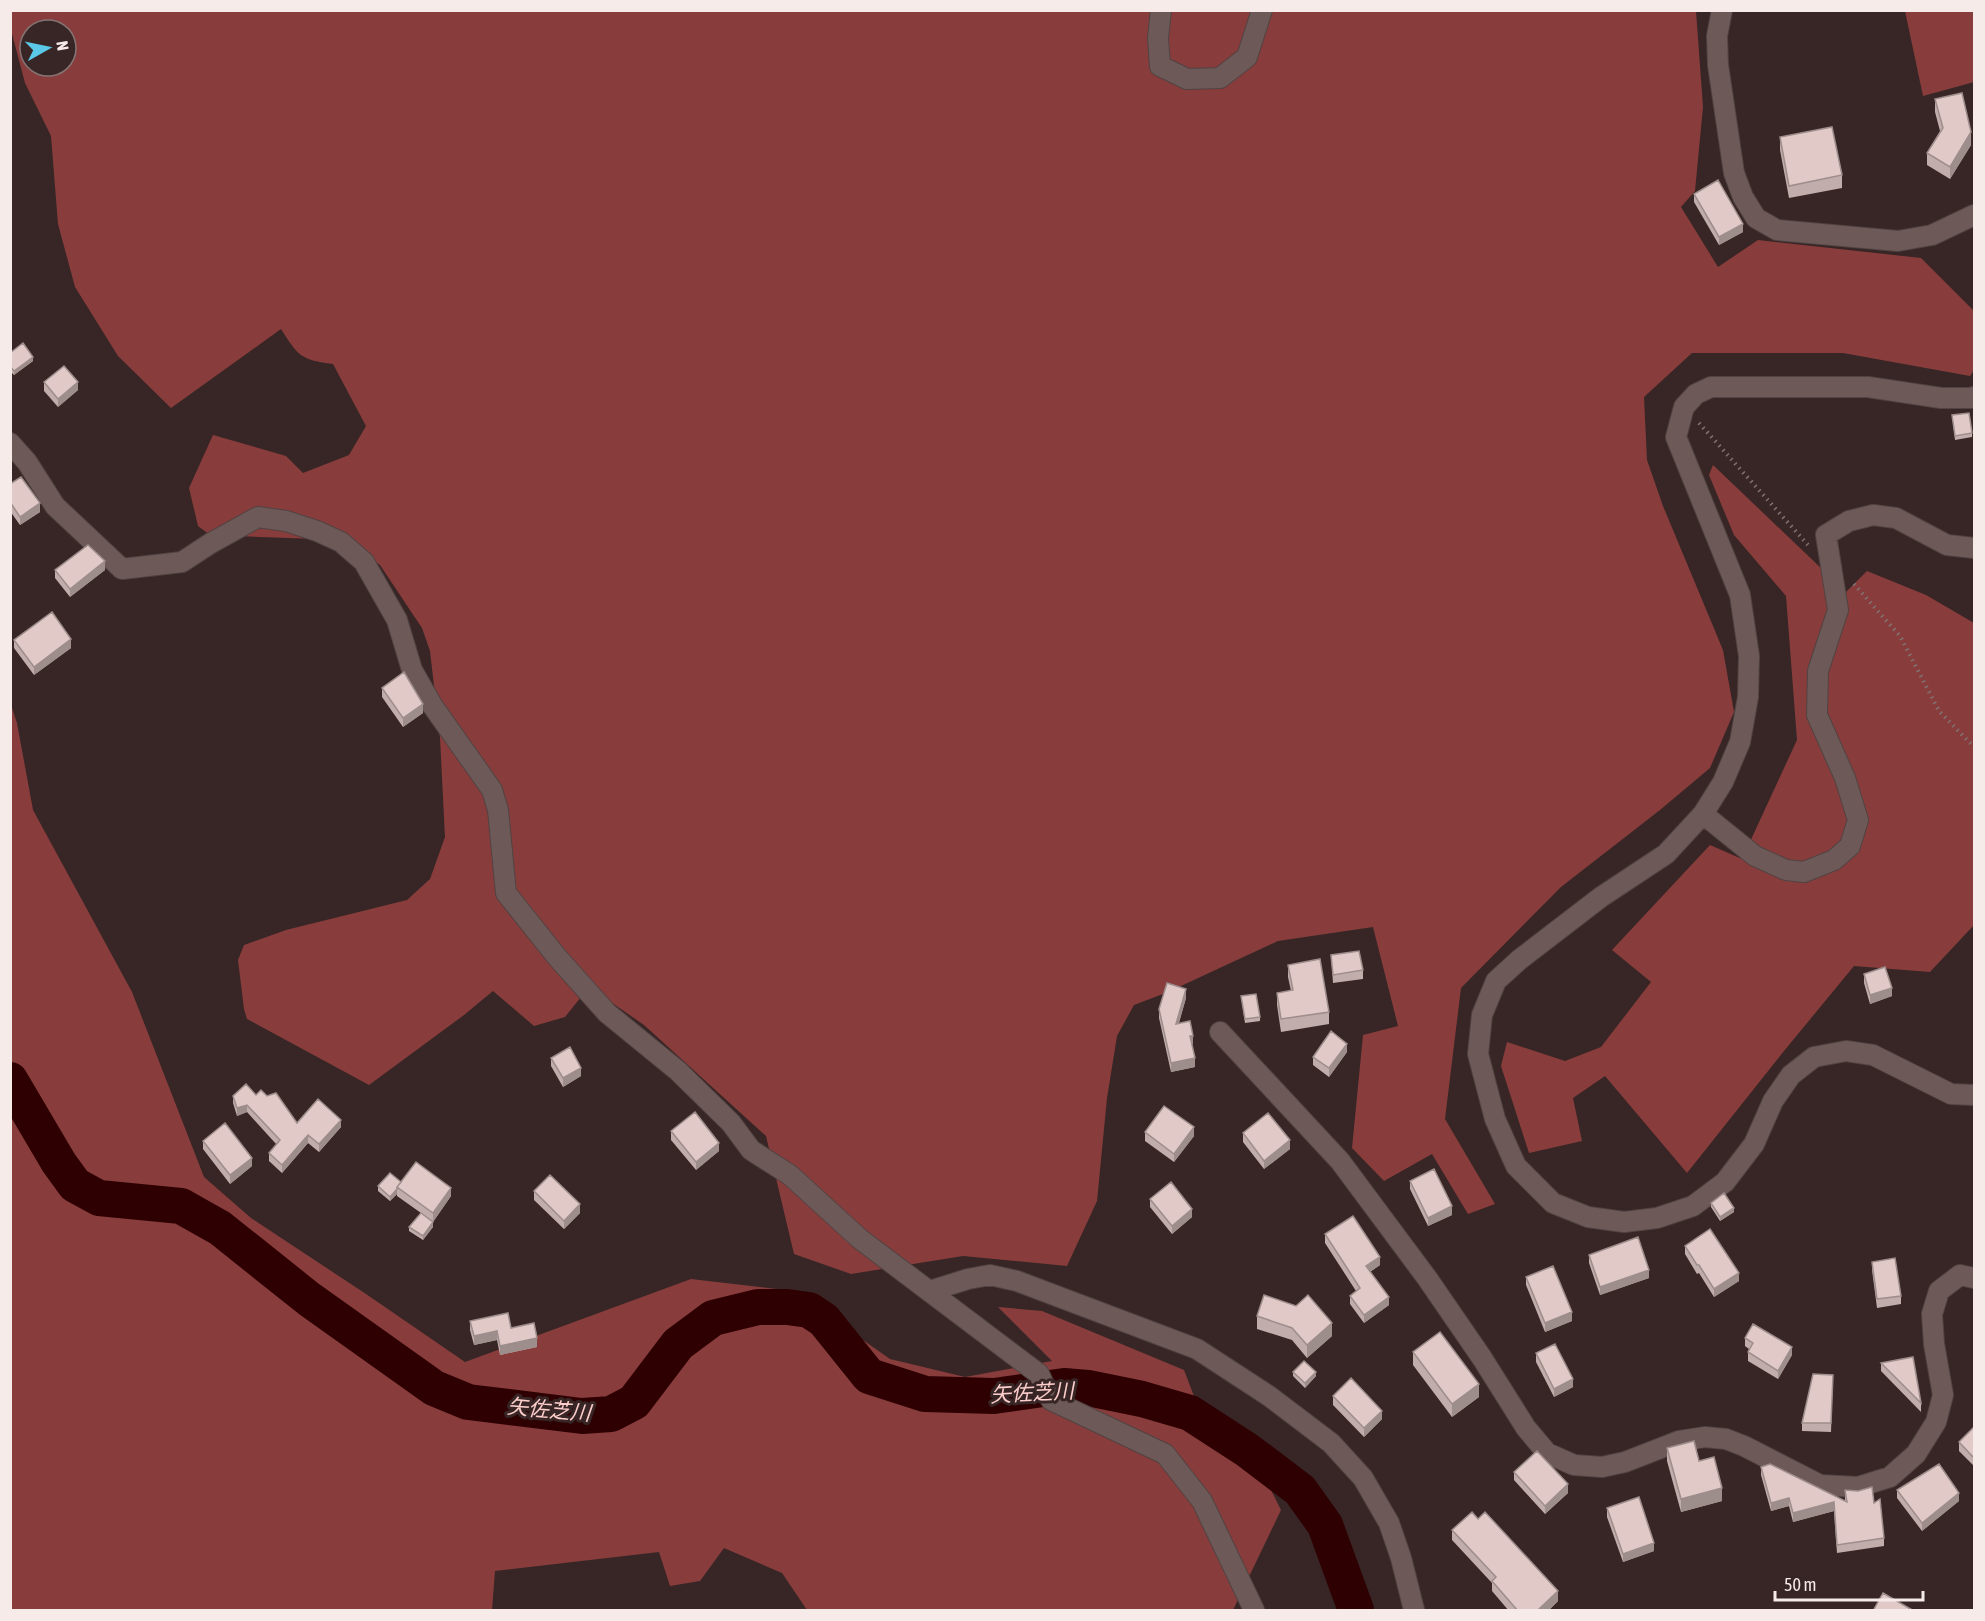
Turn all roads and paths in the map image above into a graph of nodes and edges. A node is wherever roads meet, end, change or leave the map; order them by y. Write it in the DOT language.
graph roads {
  1 [pos="1161,10"];
  2 [pos="1262,10"];
  3 [pos="1722,10"];
  4 [pos="1974,215"];
  5 [pos="1974,397"];
  6 [pos="1684,407"];
  7 [pos="10,443"];
  8 [pos="1974,548"];
  9 [pos="1831,570"];
  10 [pos="1974,747"];
  11 [pos="1703,814"];
  12 [pos="1220,1032"];
  13 [pos="1974,1095"];
  14 [pos="1974,1278"];
  15 [pos="930,1291"];
  16 [pos="1254,1611"];
  17 [pos="1414,1611"];
  1 -- 2 [label="street"];
  3 -- 4 [label="street"];
  5 -- 6 [label="street"];
  6 -- 9 [label="path"];
  6 -- 11 [label="street"];
  7 -- 15 [label="street"];
  8 -- 9 [label="street"];
  9 -- 10 [label="path"];
  9 -- 11 [label="street"];
  11 -- 13 [label="street"];
  12 -- 14 [label="street"];
  15 -- 16 [label="street"];
  15 -- 17 [label="street"];
}
